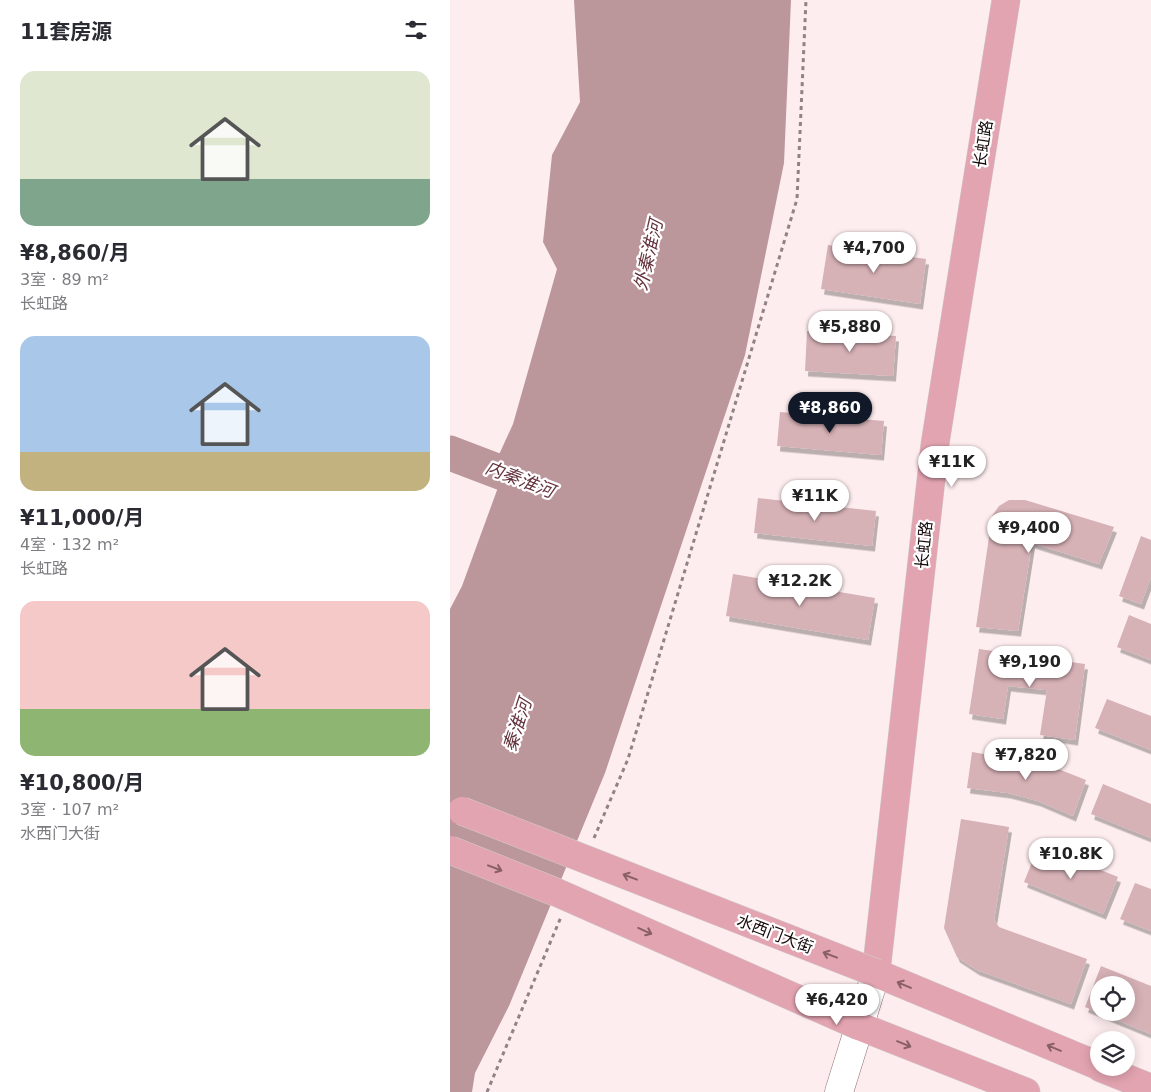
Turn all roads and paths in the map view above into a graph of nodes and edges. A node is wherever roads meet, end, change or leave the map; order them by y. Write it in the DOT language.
graph roads {
  1 [pos="806,0"];
  2 [pos="1006,0"];
  3 [pos="450,806"];
  4 [pos="594,840"];
  5 [pos="450,850"];
  6 [pos="563,911"];
  7 [pos="876,973"];
  8 [pos="859,1026"];
  9 [pos="1090,1063"];
  10 [pos="1122,1076"];
  11 [pos="1151,1088"];
  12 [pos="488,1092"];
  13 [pos="840,1092"];
  14 [pos="1026,1092"];
  1 -- 4 [label="path"];
  2 -- 7 [label="main road, 长虹路"];
  7 -- 3 [label="main road, 水西门大街, one-way, bridge"];
  5 -- 8 [label="main road, one-way, bridge"];
  6 -- 12 [label="path"];
  7 -- 8 [label="street"];
  9 -- 7 [label="main road, 水西门大街, one-way"];
  8 -- 13 [label="street"];
  8 -- 14 [label="main road, one-way"];
  10 -- 11 [label="main road, 水西门大街"];
}
